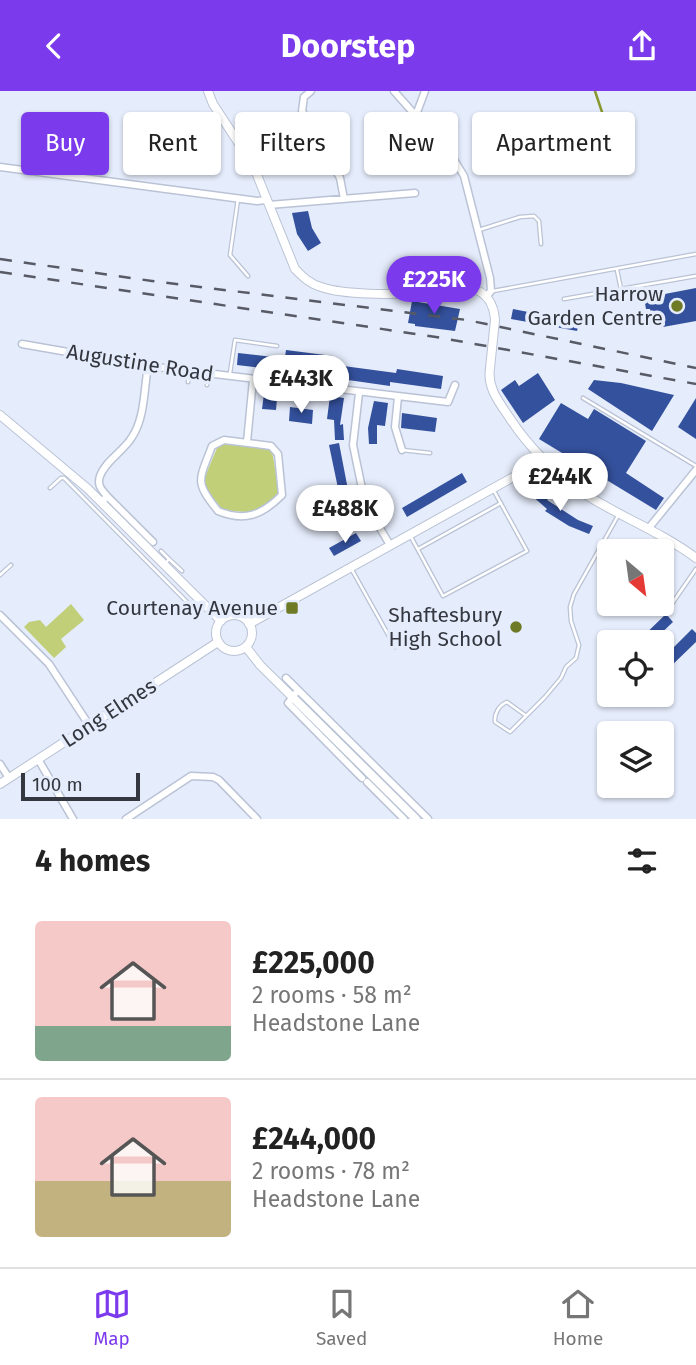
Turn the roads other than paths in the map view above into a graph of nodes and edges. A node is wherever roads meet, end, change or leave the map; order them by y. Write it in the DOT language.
graph roads {
  1 [pos="208,91"];
  2 [pos="311,91"];
  3 [pos="394,91"];
  4 [pos="425,91"];
  5 [pos="413,112"];
  6 [pos="417,112"];
  7 [pos="458,166"];
  8 [pos="0,167"];
  9 [pos="415,193"];
  10 [pos="238,199"];
  11 [pos="344,199"];
  12 [pos="267,202"];
  13 [pos="479,230"];
  14 [pos="541,244"];
  15 [pos="696,254"];
  16 [pos="617,269"];
  17 [pos="248,276"];
  18 [pos="695,277"];
  19 [pos="621,289"];
  20 [pos="489,294"];
  21 [pos="564,299"];
  22 [pos="22,345"];
  23 [pos="278,346"];
  24 [pos="148,366"];
  25 [pos="189,371"];
  26 [pos="208,374"];
  27 [pos="229,376"];
  28 [pos="253,380"];
  29 [pos="188,382"];
  30 [pos="207,385"];
  31 [pos="455,385"];
  32 [pos="359,393"];
  33 [pos="398,397"];
  34 [pos="583,398"];
  35 [pos="0,415"];
  36 [pos="247,442"];
  37 [pos="402,450"];
  38 [pos="430,453"];
  39 [pos="544,460"];
  40 [pos="694,470"];
  41 [pos="696,483"];
  42 [pos="50,488"];
  43 [pos="493,489"];
  44 [pos="101,502"];
  45 [pos="501,503"];
  46 [pos="619,514"];
  47 [pos="648,529"];
  48 [pos="409,534"];
  49 [pos="144,539"];
  50 [pos="153,542"];
  51 [pos="390,545"];
  52 [pos="417,549"];
  53 [pos="161,551"];
  54 [pos="696,558"];
  55 [pos="167,562"];
  56 [pos="11,565"];
  57 [pos="351,567"];
  58 [pos="696,569"];
  59 [pos="179,574"];
  60 [pos="0,575"];
  61 [pos="170,584"];
  62 [pos="674,601"];
  63 [pos="191,605"];
  64 [pos="0,615"];
  65 [pos="221,621"];
  66 [pos="249,624"];
  67 [pos="218,642"];
  68 [pos="246,647"];
  69 [pos="395,647"];
  70 [pos="286,678"];
  71 [pos="296,693"];
  72 [pos="525,715"];
  73 [pos="89,725"];
  74 [pos="38,758"];
  75 [pos="0,764"];
  76 [pos="370,776"];
  77 [pos="9,778"];
  78 [pos="0,784"];
  79 [pos="378,788"];
  80 [pos="73,819"];
  81 [pos="126,819"];
  82 [pos="257,819"];
  83 [pos="404,819"];
  84 [pos="416,819"];
  85 [pos="428,819"];
  1 -- 12 [label="street"];
  2 -- 11 [label="street"];
  3 -- 5 [label="street"];
  4 -- 6 [label="street"];
  7 -- 13 [label="street"];
  8 -- 10 [label="street"];
  9 -- 11 [label="street"];
  10 -- 12 [label="street"];
  10 -- 17 [label="lane"];
  11 -- 12 [label="street"];
  12 -- 20 [label="street"];
  13 -- 14 [label="lane"];
  13 -- 20 [label="street"];
  15 -- 16 [label="lane"];
  16 -- 19 [label="lane"];
  16 -- 20 [label="lane"];
  18 -- 19 [label="lane"];
  19 -- 21 [label="lane"];
  20 -- 39 [label="street, bridge"];
  22 -- 24 [label="street, Augustine Road"];
  23 -- 27 [label="lane"];
  24 -- 25 [label="street, Augustine Road"];
  24 -- 44 [label="street"];
  25 -- 26 [label="street, Augustine Road"];
  25 -- 29 [label="lane"];
  26 -- 27 [label="street, Augustine Road"];
  26 -- 30 [label="lane"];
  27 -- 28 [label="street, Augustine Road"];
  28 -- 32 [label="street, Augustine Road"];
  28 -- 36 [label="street"];
  31 -- 33 [label="street, Augustine Road"];
  32 -- 33 [label="street, Augustine Road"];
  32 -- 51 [label="street"];
  33 -- 37 [label="street"];
  34 -- 40 [label="lane"];
  35 -- 44 [label="street"];
  36 -- 36 [label="street"];
  37 -- 38 [label="lane"];
  39 -- 43 [label="street"];
  39 -- 46 [label="street"];
  40 -- 41 [label="street"];
  40 -- 47 [label="street"];
  42 -- 44 [label="lane"];
  43 -- 45 [label="lane"];
  43 -- 48 [label="street"];
  44 -- 49 [label="street"];
  44 -- 61 [label="lane"];
  45 -- 52 [label="lane"];
  45 -- 52 [label="lane"];
  46 -- 47 [label="street"];
  46 -- 72 [label="lane"];
  47 -- 54 [label="street"];
  48 -- 51 [label="street"];
  48 -- 52 [label="lane"];
  49 -- 50 [label="street"];
  49 -- 55 [label="street"];
  51 -- 57 [label="street"];
  53 -- 55 [label="lane"];
  55 -- 59 [label="street"];
  56 -- 60 [label="lane"];
  57 -- 66 [label="street"];
  57 -- 69 [label="lane"];
  58 -- 62 [label="lane"];
  59 -- 61 [label="lane"];
  59 -- 65 [label="street"];
  61 -- 63 [label="lane"];
  64 -- 73 [label="street"];
  65 -- 66 [label="street"];
  65 -- 67 [label="street"];
  66 -- 68 [label="street"];
  67 -- 68 [label="street"];
  67 -- 73 [label="street, Long Elmes"];
  68 -- 71 [label="street"];
  70 -- 71 [label="street"];
  71 -- 76 [label="street"];
  71 -- 76 [label="street"];
  72 -- 72 [label="lane"];
  73 -- 74 [label="street, Long Elmes"];
  74 -- 77 [label="street, Long Elmes"];
  74 -- 80 [label="street"];
  75 -- 77 [label="street"];
  76 -- 79 [label="street"];
  76 -- 85 [label="street"];
  77 -- 78 [label="street, Long Elmes"];
  79 -- 83 [label="street"];
  79 -- 84 [label="street"];
  81 -- 82 [label="street"];
}
